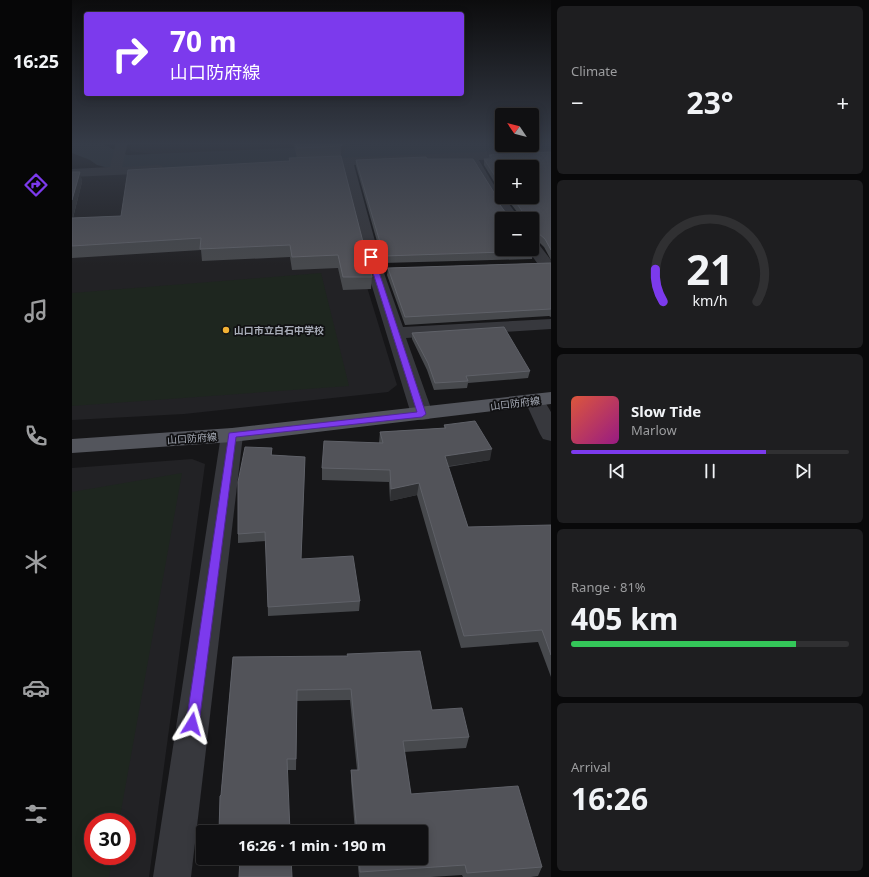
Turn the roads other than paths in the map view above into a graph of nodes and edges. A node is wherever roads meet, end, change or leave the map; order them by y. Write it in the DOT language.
graph roads {
  1 [pos="354,183"];
  2 [pos="489,183"];
  3 [pos="495,193"];
  4 [pos="551,324"];
  5 [pos="396,333"];
  6 [pos="543,399"];
  7 [pos="422,414"];
  8 [pos="551,434"];
  9 [pos="232,435"];
  10 [pos="72,446"];
  11 [pos="172,877"];
  1 -- 5 [label="street"];
  2 -- 3 [label="lane"];
  4 -- 5 [label="street"];
  5 -- 7 [label="street"];
  6 -- 7 [label="main road, 山口防府線"];
  6 -- 8 [label="street"];
  7 -- 9 [label="main road, 山口防府線"];
  9 -- 10 [label="main road, 山口防府線"];
  9 -- 11 [label="street"];
}
